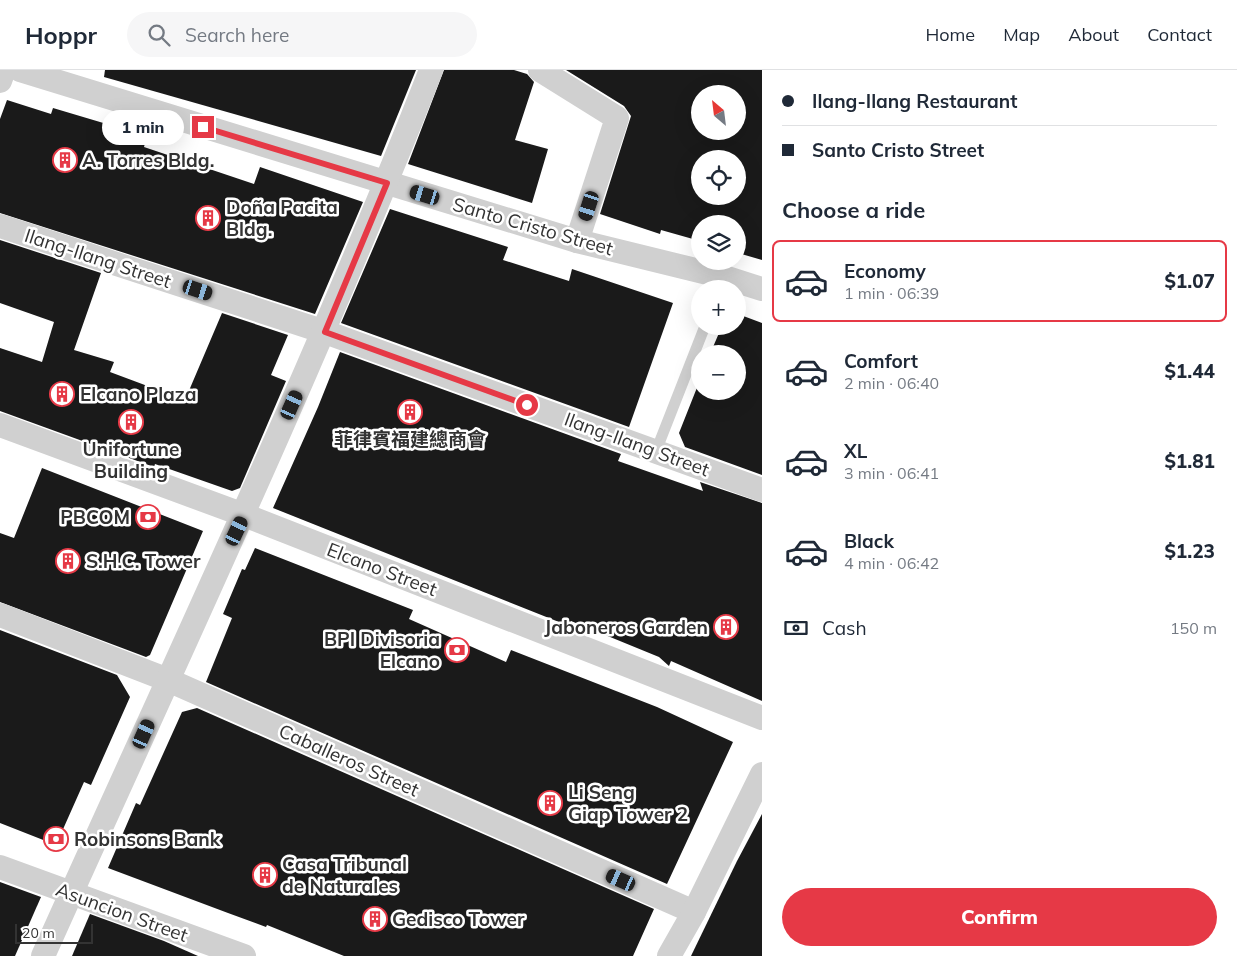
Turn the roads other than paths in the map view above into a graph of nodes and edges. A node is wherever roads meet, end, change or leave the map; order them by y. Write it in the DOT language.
graph roads {
  1 [pos="4,70"];
  2 [pos="20,70"];
  3 [pos="431,70"];
  4 [pos="540,70"];
  5 [pos="0,81"];
  6 [pos="387,183"];
  7 [pos="0,226"];
  8 [pos="577,241"];
  9 [pos="712,280"];
  10 [pos="746,287"];
  11 [pos="762,289"];
  12 [pos="325,332"];
  13 [pos="701,335"];
  14 [pos="0,425"];
  15 [pos="656,451"];
  16 [pos="762,490"];
  17 [pos="244,515"];
  18 [pos="0,615"];
  19 [pos="168,680"];
  20 [pos="762,718"];
  21 [pos="762,774"];
  22 [pos="0,867"];
  23 [pos="71,894"];
  24 [pos="694,912"];
  25 [pos="42,956"];
  26 [pos="244,956"];
  27 [pos="669,956"];
  1 -- 5 [label="street"];
  2 -- 6 [label="street, Santo Cristo Street"];
  3 -- 6 [label="street"];
  4 -- 8 [label="street"];
  6 -- 8 [label="street, Santo Cristo Street"];
  6 -- 12 [label="street"];
  7 -- 12 [label="street, Ilang-Ilang Street"];
  8 -- 9 [label="street, Santo Cristo Street"];
  10 -- 11 [label="street, Santo Cristo Street"];
  12 -- 15 [label="street, Ilang-Ilang Street"];
  12 -- 17 [label="street"];
  13 -- 15 [label="lane"];
  14 -- 17 [label="street, Elcano Street"];
  15 -- 16 [label="street, Ilang-Ilang Street"];
  17 -- 19 [label="street"];
  17 -- 20 [label="street, Elcano Street"];
  18 -- 19 [label="street, Caballeros Street"];
  19 -- 23 [label="street"];
  19 -- 24 [label="street, Caballeros Street"];
  21 -- 24 [label="street"];
  22 -- 23 [label="street, Asuncion Street"];
  23 -- 25 [label="street"];
  23 -- 26 [label="street, Asuncion Street"];
  24 -- 27 [label="street"];
}
